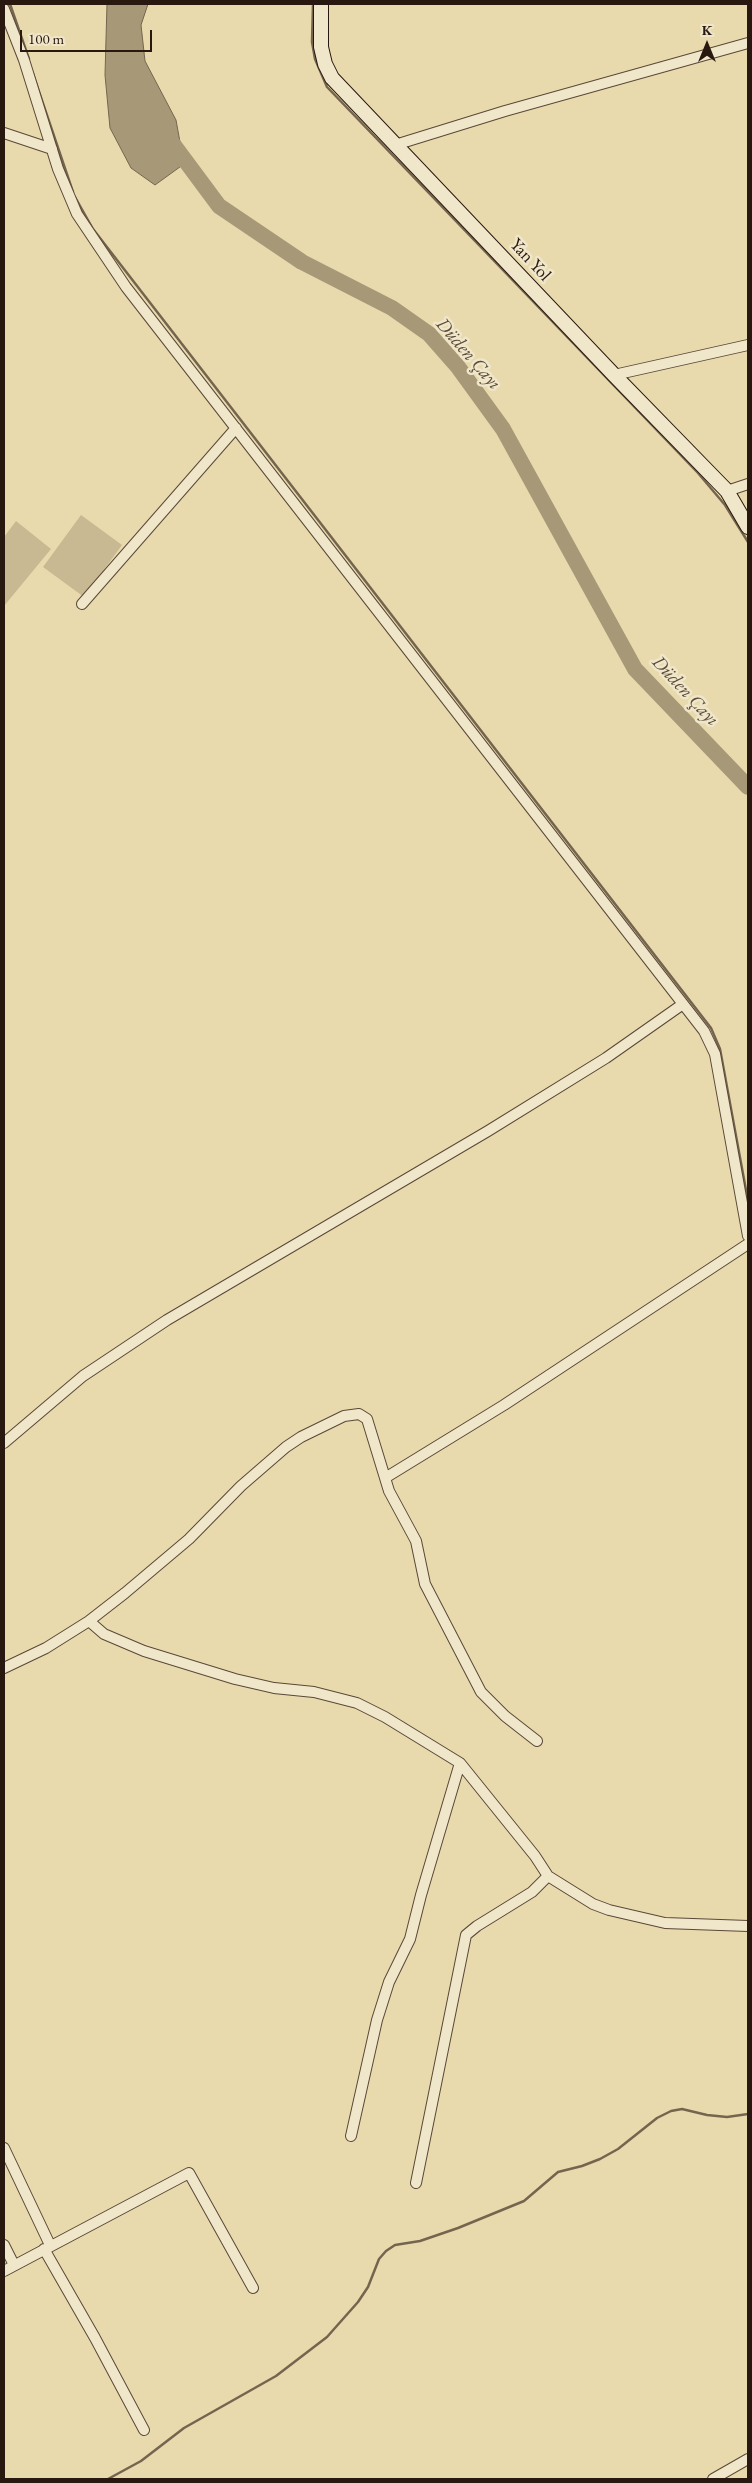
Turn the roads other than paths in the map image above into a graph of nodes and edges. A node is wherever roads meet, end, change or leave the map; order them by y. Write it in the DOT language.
graph roads {
  1 [pos="321,4"];
  2 [pos="4,9"];
  3 [pos="748,43"];
  4 [pos="4,133"];
  5 [pos="395,145"];
  6 [pos="52,149"];
  7 [pos="748,345"];
  8 [pos="614,375"];
  9 [pos="236,428"];
  10 [pos="748,484"];
  11 [pos="727,491"];
  12 [pos="748,527"];
  13 [pos="82,604"];
  14 [pos="683,1004"];
  15 [pos="748,1236"];
  16 [pos="748,1244"];
  17 [pos="4,1443"];
  18 [pos="385,1478"];
  19 [pos="89,1621"];
  20 [pos="4,1668"];
  21 [pos="537,1741"];
  22 [pos="460,1763"];
  23 [pos="548,1876"];
  24 [pos="748,1926"];
  25 [pos="351,2136"];
  26 [pos="4,2148"];
  27 [pos="416,2183"];
  28 [pos="4,2245"];
  29 [pos="47,2247"];
  30 [pos="14,2265"];
  31 [pos="4,2270"];
  32 [pos="253,2288"];
  33 [pos="144,2430"];
  34 [pos="748,2460"];
  35 [pos="713,2479"];
  1 -- 5 [label="street, Yan Yol"];
  2 -- 6 [label="street"];
  3 -- 5 [label="street"];
  4 -- 6 [label="street"];
  5 -- 8 [label="street, Yan Yol"];
  6 -- 9 [label="street"];
  7 -- 8 [label="street"];
  8 -- 11 [label="street, Yan Yol"];
  9 -- 13 [label="street"];
  9 -- 14 [label="street"];
  10 -- 11 [label="street"];
  11 -- 12 [label="street, Yan Yol"];
  14 -- 15 [label="street"];
  14 -- 17 [label="street"];
  16 -- 18 [label="street"];
  18 -- 19 [label="street"];
  18 -- 21 [label="street"];
  19 -- 20 [label="street"];
  19 -- 22 [label="street"];
  22 -- 23 [label="street"];
  22 -- 25 [label="street"];
  23 -- 24 [label="street"];
  23 -- 27 [label="street"];
  26 -- 29 [label="street"];
  28 -- 30 [label="street"];
  29 -- 30 [label="street"];
  29 -- 32 [label="street"];
  29 -- 33 [label="street"];
  30 -- 31 [label="street"];
  34 -- 35 [label="street"];
}
